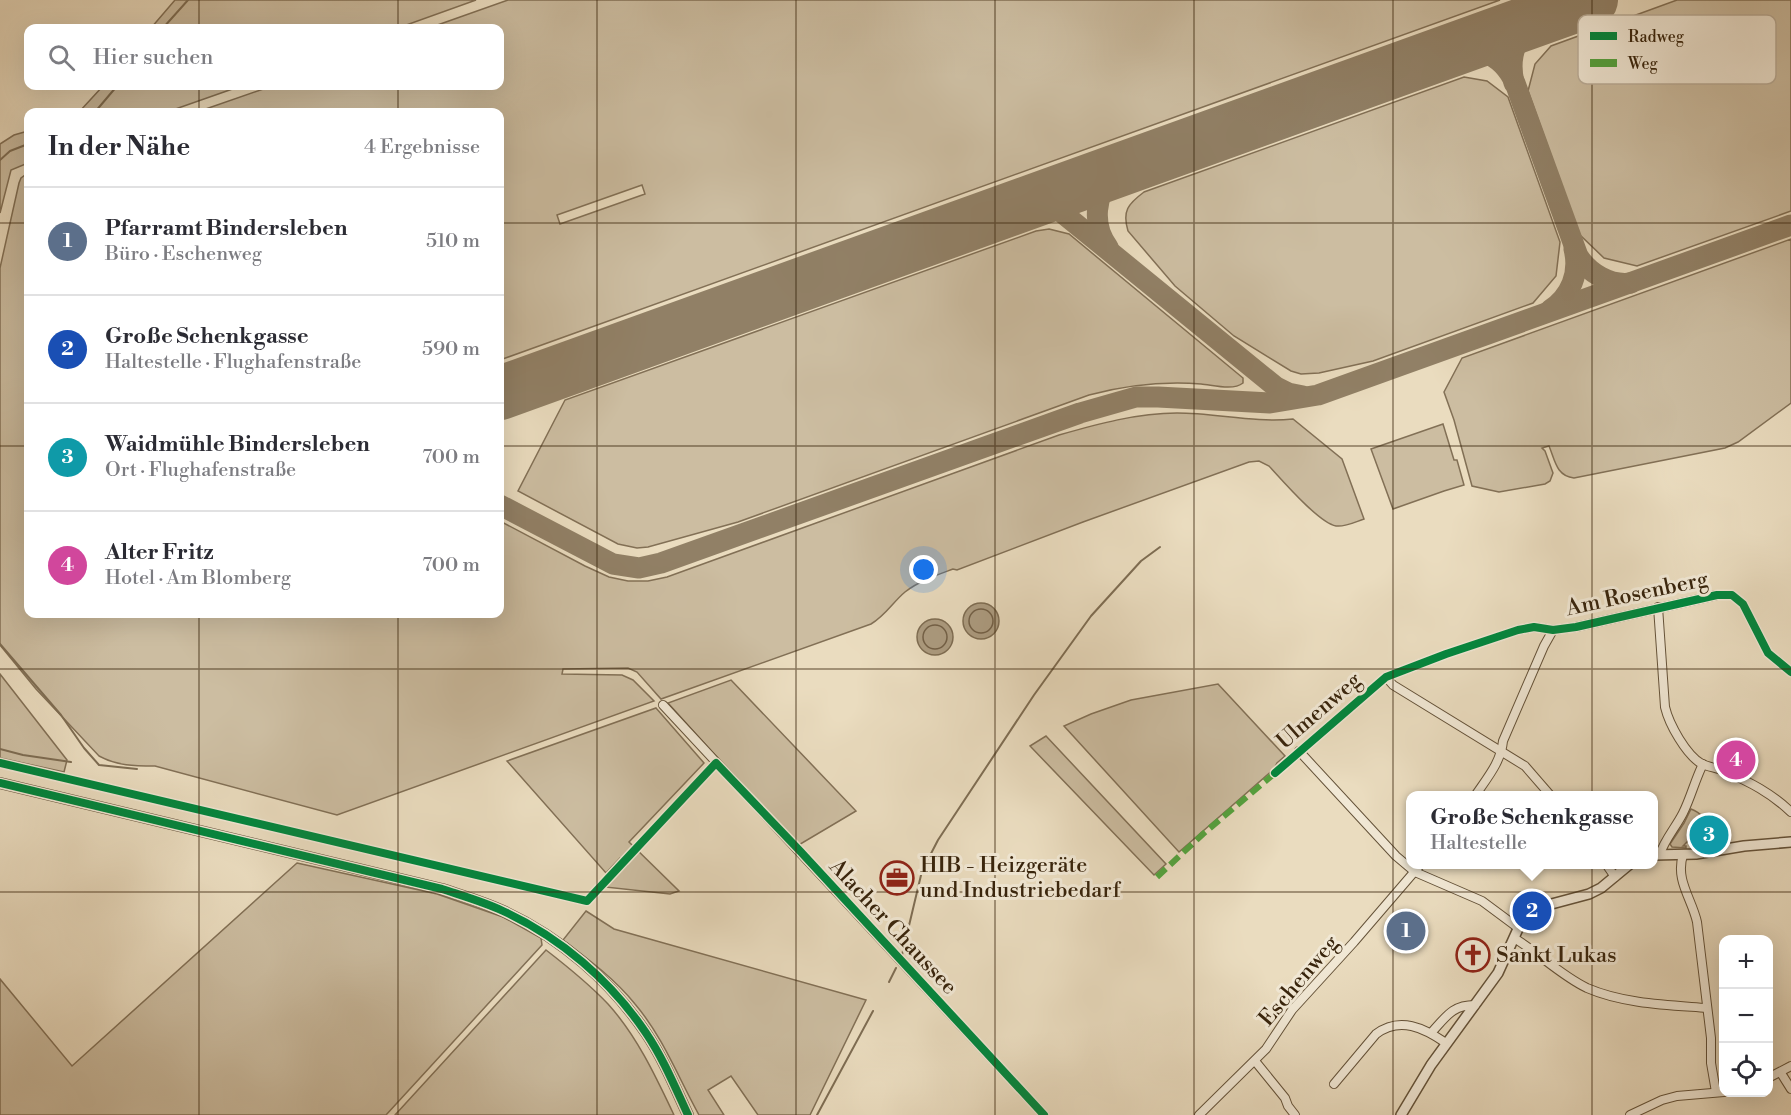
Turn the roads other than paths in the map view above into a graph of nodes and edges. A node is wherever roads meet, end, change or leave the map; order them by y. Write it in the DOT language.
graph roads {
  1 [pos="1658,607"];
  2 [pos="1553,630"];
  3 [pos="1791,672"];
  4 [pos="1386,677"];
  5 [pos="663,705"];
  6 [pos="1299,751"];
  7 [pos="1502,751"];
  8 [pos="1703,764"];
  9 [pos="1275,772"];
  10 [pos="0,783"];
  11 [pos="1478,791"];
  12 [pos="1547,791"];
  13 [pos="1791,812"];
  14 [pos="1791,842"];
  15 [pos="1658,852"];
  16 [pos="1658,854"];
  17 [pos="1683,855"];
  18 [pos="1406,864"];
  19 [pos="1411,869"];
  20 [pos="1417,869"];
  21 [pos="1610,869"];
  22 [pos="1625,869"];
  23 [pos="1415,872"];
  24 [pos="1616,877"];
  25 [pos="1517,927"];
  26 [pos="1514,938"];
  27 [pos="1475,1005"];
  28 [pos="1707,1008"];
  29 [pos="1431,1033"];
  30 [pos="1446,1043"];
  31 [pos="1255,1061"];
  32 [pos="1791,1066"];
  33 [pos="1781,1073"];
  34 [pos="1773,1076"];
  35 [pos="1334,1084"];
  36 [pos="1719,1089"];
  37 [pos="1791,1089"];
  38 [pos="1719,1092"];
  39 [pos="688,1115"];
  40 [pos="1044,1115"];
  41 [pos="1199,1115"];
  42 [pos="1295,1115"];
  43 [pos="1401,1115"];
  44 [pos="1630,1115"];
  1 -- 2 [label="street, Am Rosenberg"];
  1 -- 3 [label="street, Am Rosenberg"];
  1 -- 8 [label="street"];
  2 -- 4 [label="street, Am Rosenberg"];
  2 -- 7 [label="street"];
  4 -- 6 [label="street, Ulmenweg"];
  4 -- 7 [label="street"];
  5 -- 40 [label="street, Alacher Chaussee"];
  6 -- 9 [label="street, Ulmenweg"];
  6 -- 18 [label="street"];
  7 -- 11 [label="street"];
  7 -- 12 [label="street"];
  8 -- 13 [label="street"];
  8 -- 15 [label="street"];
  10 -- 39 [label="street"];
  14 -- 17 [label="street"];
  16 -- 17 [label="street"];
  17 -- 28 [label="street"];
  19 -- 23 [label="street"];
  20 -- 23 [label="street, Eschenweg"];
  21 -- 24 [label="street"];
  22 -- 24 [label="street"];
  23 -- 25 [label="street"];
  23 -- 31 [label="street, Eschenweg"];
  24 -- 25 [label="street"];
  25 -- 26 [label="street"];
  26 -- 27 [label="street"];
  26 -- 28 [label="street"];
  27 -- 29 [label="street"];
  27 -- 30 [label="street"];
  28 -- 36 [label="street"];
  29 -- 30 [label="street"];
  29 -- 35 [label="street"];
  30 -- 43 [label="street"];
  31 -- 41 [label="street, Eschenweg"];
  31 -- 42 [label="street"];
  32 -- 33 [label="street"];
  33 -- 34 [label="street"];
  33 -- 37 [label="street"];
  38 -- 44 [label="street"];
}
